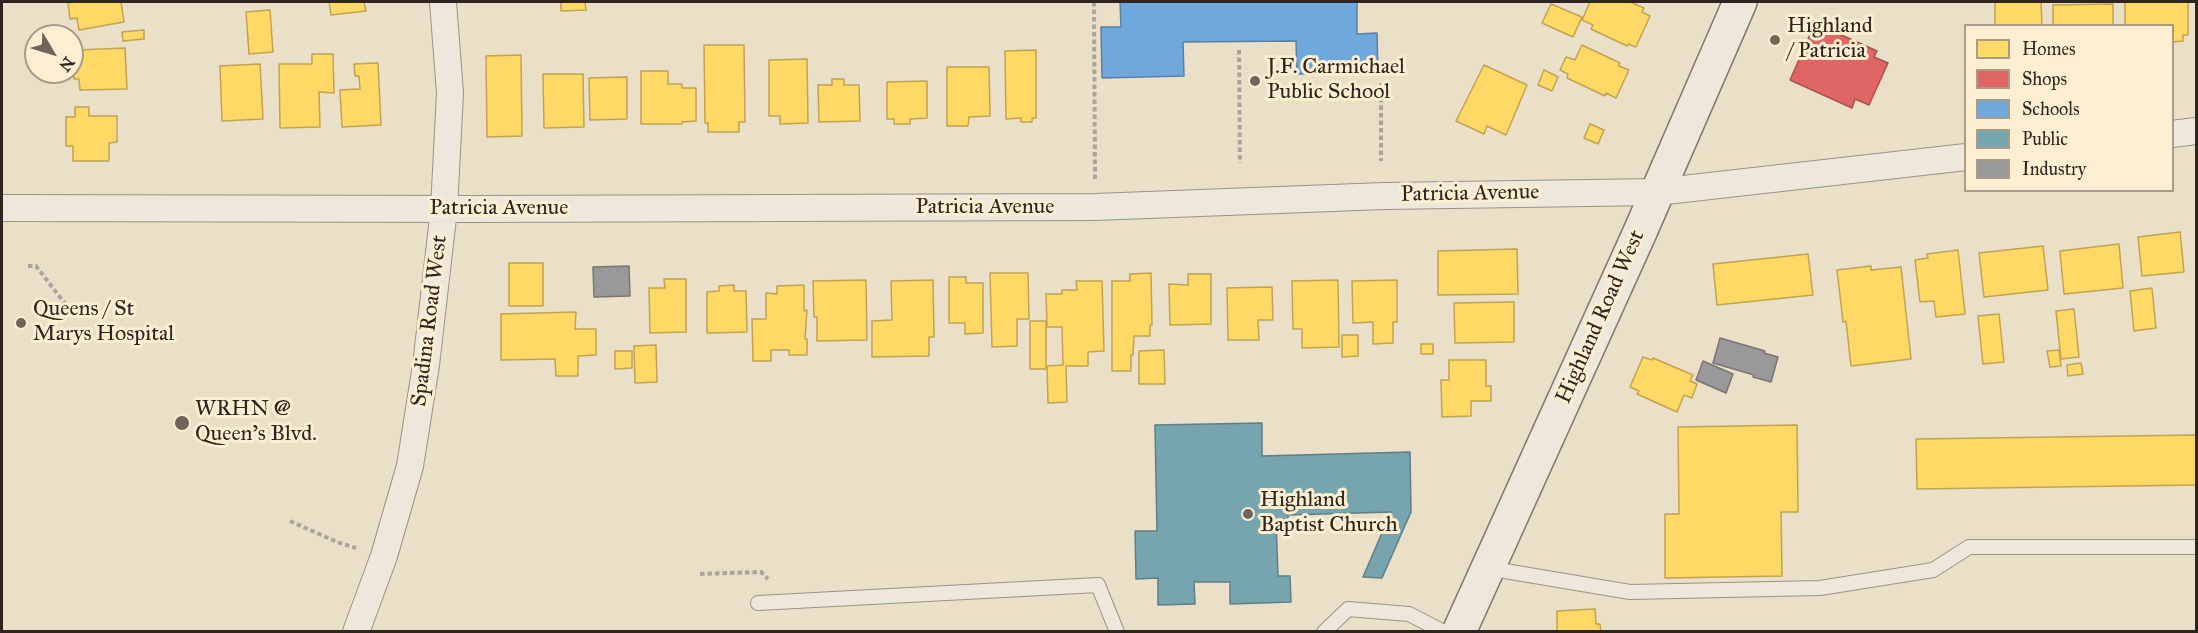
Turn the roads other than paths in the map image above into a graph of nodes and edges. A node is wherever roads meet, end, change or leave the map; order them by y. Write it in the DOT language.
graph roads {
  1 [pos="443,2"];
  2 [pos="1740,2"];
  3 [pos="2196,131"];
  4 [pos="2174,134"];
  5 [pos="1964,157"];
  6 [pos="1657,192"];
  7 [pos="2,208"];
  8 [pos="444,209"];
  9 [pos="2196,547"];
  10 [pos="1487,568"];
  11 [pos="758,603"];
  12 [pos="356,632"];
  13 [pos="1117,632"];
  14 [pos="1324,632"];
  15 [pos="1444,632"];
  16 [pos="1459,632"];
  1 -- 8 [label="street, Spadina Road West"];
  2 -- 6 [label="main road, Highland Road West"];
  3 -- 4 [label="street"];
  5 -- 6 [label="street, Patricia Avenue"];
  6 -- 8 [label="street, Patricia Avenue"];
  6 -- 10 [label="main road, Highland Road West"];
  7 -- 8 [label="street, Patricia Avenue"];
  8 -- 12 [label="street, Spadina Road West"];
  9 -- 10 [label="lane"];
  10 -- 16 [label="main road, Highland Road West"];
  11 -- 13 [label="lane"];
  14 -- 15 [label="lane"];
}
